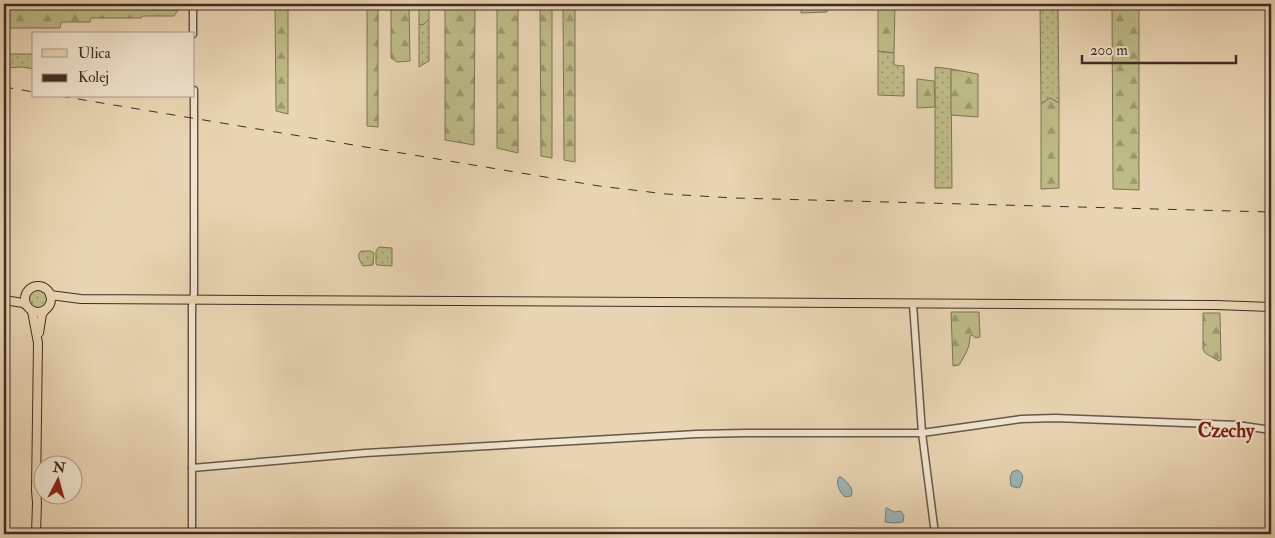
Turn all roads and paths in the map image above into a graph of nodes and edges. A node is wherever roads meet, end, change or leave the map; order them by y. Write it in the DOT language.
graph roads {
  1 [pos="193,4"];
  2 [pos="193,32"];
  3 [pos="194,98"];
  4 [pos="26,293"];
  5 [pos="50,295"];
  6 [pos="4,299"];
  7 [pos="82,299"];
  8 [pos="193,300"];
  9 [pos="50,304"];
  10 [pos="913,304"];
  11 [pos="1271,307"];
  12 [pos="29,308"];
  13 [pos="45,310"];
  14 [pos="38,343"];
  15 [pos="1271,430"];
  16 [pos="922,433"];
  17 [pos="36,456"];
  18 [pos="192,468"];
  19 [pos="34,506"];
  20 [pos="37,506"];
  21 [pos="31,534"];
  22 [pos="36,534"];
  23 [pos="192,534"];
  24 [pos="935,534"];
  1 -- 2 [label="street"];
  3 -- 8 [label="street"];
  4 -- 5 [label="main road"];
  4 -- 6 [label="main road"];
  4 -- 12 [label="main road"];
  5 -- 7 [label="main road"];
  5 -- 9 [label="main road"];
  6 -- 12 [label="main road"];
  7 -- 8 [label="main road"];
  7 -- 9 [label="main road"];
  8 -- 10 [label="main road"];
  8 -- 18 [label="street"];
  9 -- 13 [label="main road"];
  10 -- 11 [label="main road"];
  10 -- 16 [label="street"];
  12 -- 13 [label="main road"];
  12 -- 14 [label="main road"];
  13 -- 14 [label="main road"];
  14 -- 17 [label="main road"];
  15 -- 16 [label="street"];
  16 -- 18 [label="street"];
  16 -- 24 [label="street"];
  18 -- 23 [label="street"];
  19 -- 21 [label="main road"];
  20 -- 22 [label="main road"];
}
